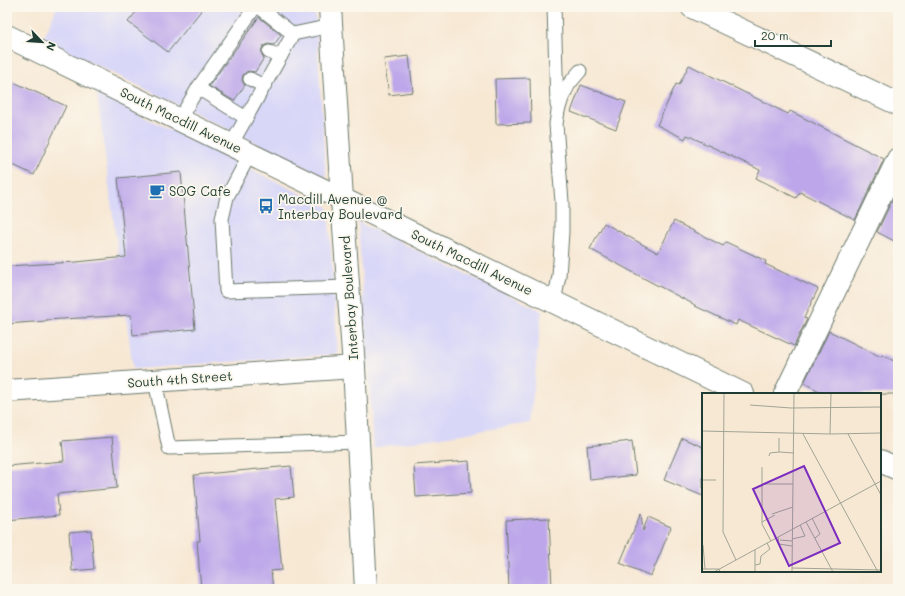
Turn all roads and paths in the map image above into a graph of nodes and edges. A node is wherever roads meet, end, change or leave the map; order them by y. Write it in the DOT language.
graph roads {
  1 [pos="257,7"];
  2 [pos="554,7"];
  3 [pos="692,7"];
  4 [pos="330,17"];
  5 [pos="293,34"];
  6 [pos="7,36"];
  7 [pos="580,71"];
  8 [pos="250,79"];
  9 [pos="264,86"];
  10 [pos="198,88"];
  11 [pos="898,104"];
  12 [pos="558,111"];
  13 [pos="246,118"];
  14 [pos="179,120"];
  15 [pos="241,150"];
  16 [pos="898,159"];
  17 [pos="342,199"];
  18 [pos="348,287"];
  19 [pos="554,302"];
  20 [pos="354,367"];
  21 [pos="155,381"];
  22 [pos="7,391"];
  23 [pos="741,393"];
  24 [pos="786,393"];
  25 [pos="358,442"];
  26 [pos="881,462"];
  27 [pos="898,470"];
  28 [pos="366,589"];
  1 -- 5 [label="lane"];
  1 -- 10 [label="lane"];
  2 -- 12 [label="lane"];
  3 -- 11 [label="street"];
  4 -- 5 [label="lane"];
  4 -- 17 [label="street, Interbay Boulevard"];
  5 -- 9 [label="lane"];
  6 -- 14 [label="street, South Macdill Avenue"];
  7 -- 12 [label="lane"];
  8 -- 9 [label="lane"];
  9 -- 13 [label="lane"];
  10 -- 13 [label="lane"];
  10 -- 14 [label="lane"];
  12 -- 19 [label="lane"];
  13 -- 15 [label="lane"];
  14 -- 15 [label="street, South Macdill Avenue"];
  15 -- 17 [label="street, South Macdill Avenue"];
  15 -- 18 [label="lane"];
  16 -- 24 [label="street"];
  17 -- 18 [label="street, Interbay Boulevard"];
  17 -- 19 [label="street, South Macdill Avenue"];
  18 -- 20 [label="street, Interbay Boulevard"];
  19 -- 23 [label="street, South Macdill Avenue"];
  20 -- 21 [label="street, South 4th Street"];
  20 -- 25 [label="street, Interbay Boulevard"];
  21 -- 22 [label="street, South 4th Street"];
  21 -- 25 [label="lane"];
  25 -- 28 [label="street, Interbay Boulevard"];
  26 -- 27 [label="street"];
}
